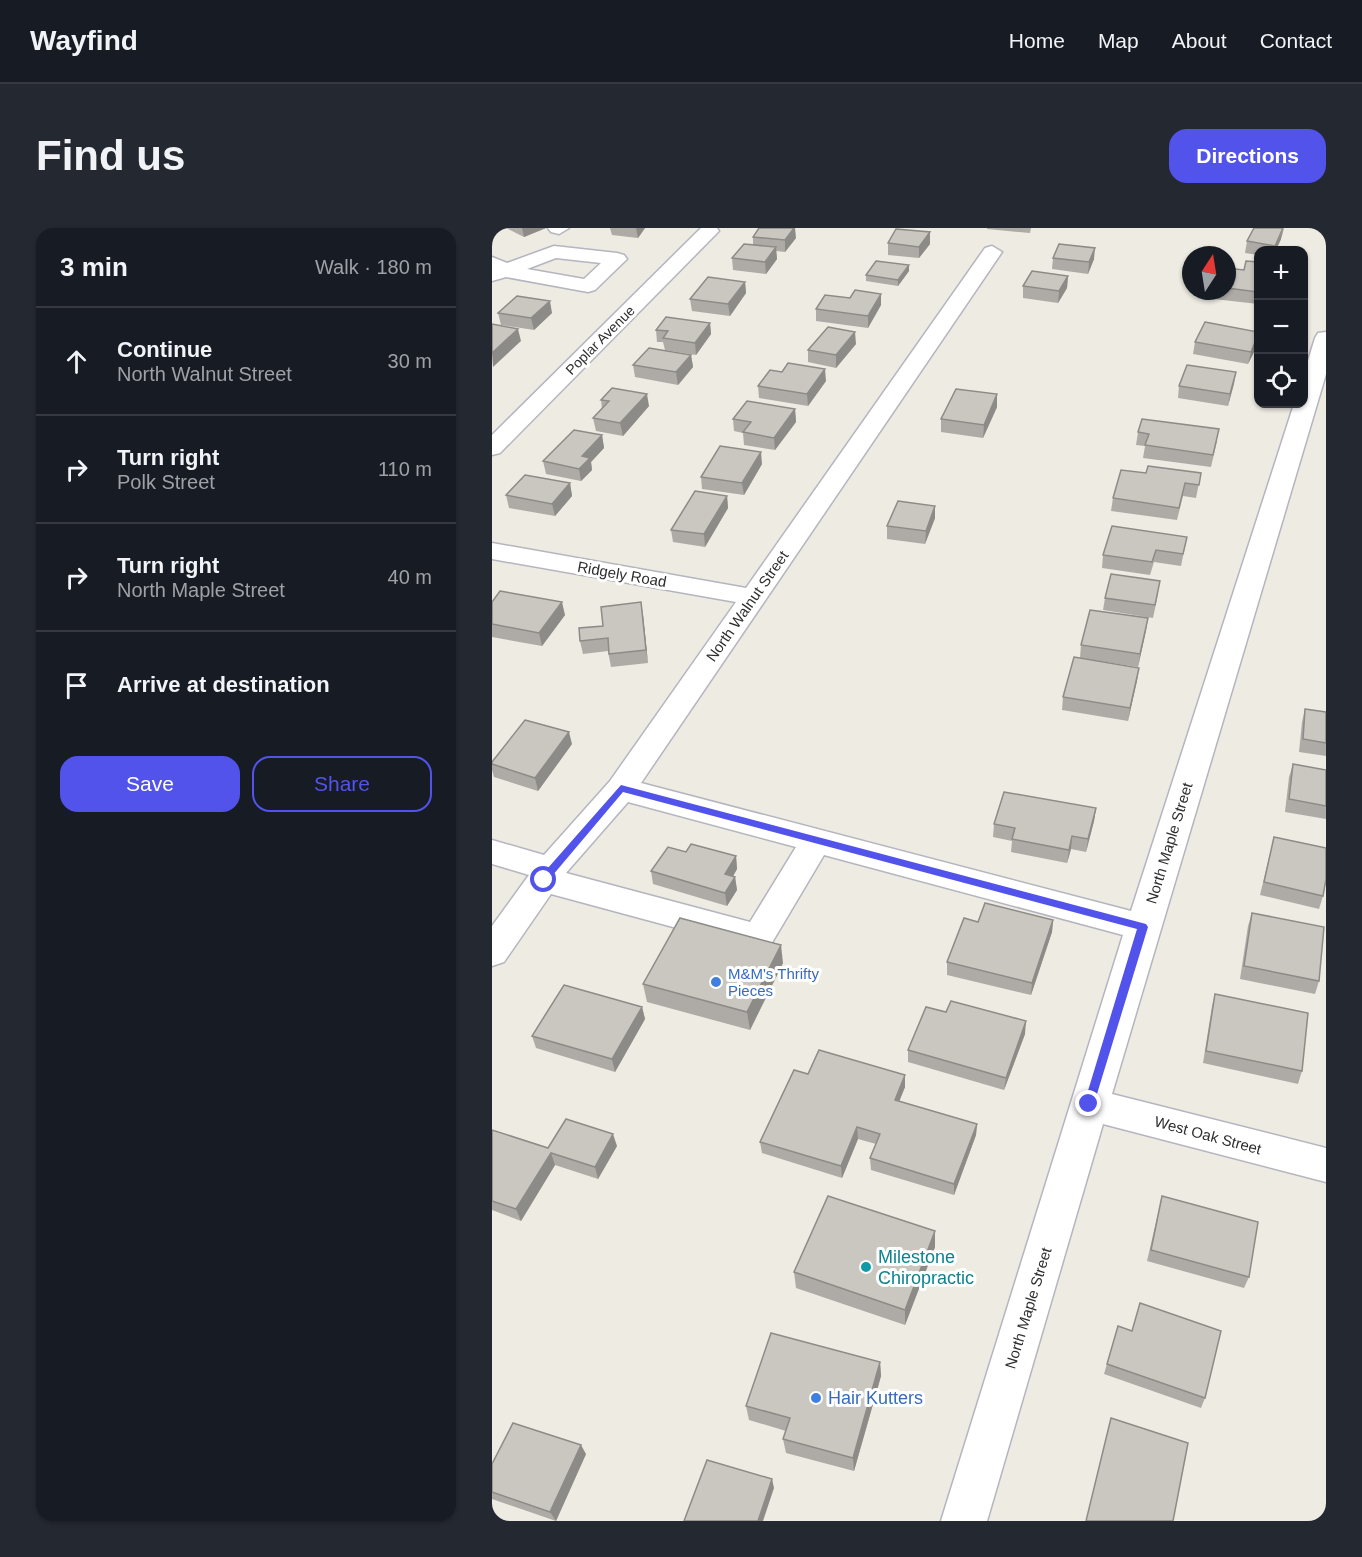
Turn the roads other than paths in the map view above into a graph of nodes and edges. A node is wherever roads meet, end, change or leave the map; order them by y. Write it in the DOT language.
graph roads {
  1 [pos="709,231"];
  2 [pos="992,252"];
  3 [pos="1326,339"];
  4 [pos="492,448"];
  5 [pos="492,551"];
  6 [pos="752,597"];
  7 [pos="621,789"];
  8 [pos="816,841"];
  9 [pos="492,852"];
  10 [pos="548,875"];
  11 [pos="1143,927"];
  12 [pos="492,952"];
  13 [pos="1089,1104"];
  14 [pos="1326,1165"];
  15 [pos="964,1521"];
  1 -- 4 [label="street, Poplar Avenue"];
  2 -- 6 [label="street, North Walnut Street"];
  3 -- 11 [label="street, North Maple Street"];
  5 -- 6 [label="street, Ridgely Road"];
  6 -- 7 [label="street, North Walnut Street"];
  7 -- 8 [label="street"];
  7 -- 10 [label="street, North Walnut Street"];
  8 -- 10 [label="street"];
  8 -- 11 [label="street"];
  9 -- 10 [label="street"];
  10 -- 12 [label="street, North Walnut Street"];
  11 -- 13 [label="street, North Maple Street"];
  13 -- 14 [label="street, West Oak Street"];
  13 -- 15 [label="street, North Maple Street"];
}
